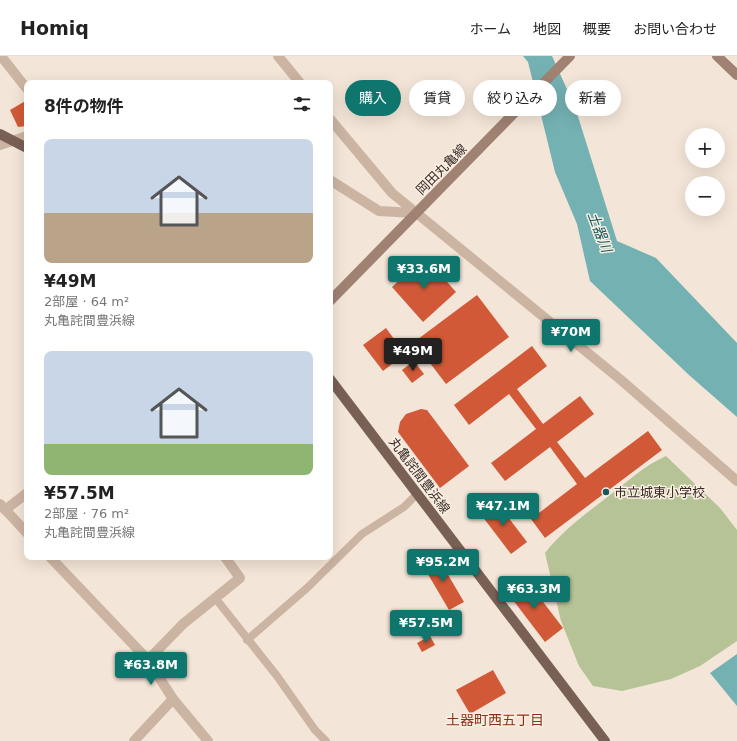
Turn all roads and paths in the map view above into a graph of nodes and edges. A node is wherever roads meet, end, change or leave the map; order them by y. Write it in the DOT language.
graph roads {
  1 [pos="1,56"];
  2 [pos="278,56"];
  3 [pos="570,56"];
  4 [pos="716,56"];
  5 [pos="737,75"];
  6 [pos="298,80"];
  7 [pos="24,85"];
  8 [pos="333,123"];
  9 [pos="0,134"];
  10 [pos="24,137"];
  11 [pos="12,140"];
  12 [pos="0,145"];
  13 [pos="24,146"];
  14 [pos="333,182"];
  15 [pos="415,213"];
  16 [pos="333,298"];
  17 [pos="333,382"];
  18 [pos="737,481"];
  19 [pos="418,493"];
  20 [pos="24,495"];
  21 [pos="3,507"];
  22 [pos="24,530"];
  23 [pos="53,560"];
  24 [pos="227,560"];
  25 [pos="216,599"];
  26 [pos="247,640"];
  27 [pos="148,660"];
  28 [pos="174,699"];
  29 [pos="134,741"];
  30 [pos="208,741"];
  31 [pos="326,741"];
  32 [pos="605,741"];
  1 -- 7 [label="street"];
  2 -- 6 [label="street"];
  3 -- 15 [label="main road, 岡田丸亀線"];
  4 -- 5 [label="main road"];
  8 -- 15 [label="street"];
  9 -- 11 [label="main road"];
  10 -- 11 [label="street"];
  11 -- 12 [label="street"];
  11 -- 13 [label="main road"];
  14 -- 15 [label="street"];
  15 -- 16 [label="main road, 岡田丸亀線"];
  15 -- 18 [label="street"];
  17 -- 19 [label="main road, 丸亀詫間豊浜線"];
  19 -- 26 [label="lane"];
  19 -- 32 [label="main road, 丸亀詫間豊浜線"];
  20 -- 21 [label="street"];
  21 -- 22 [label="street"];
  23 -- 27 [label="street"];
  24 -- 25 [label="street"];
  25 -- 26 [label="lane"];
  25 -- 27 [label="street"];
  26 -- 31 [label="lane"];
  27 -- 28 [label="street"];
  28 -- 29 [label="street"];
  28 -- 30 [label="street"];
}
